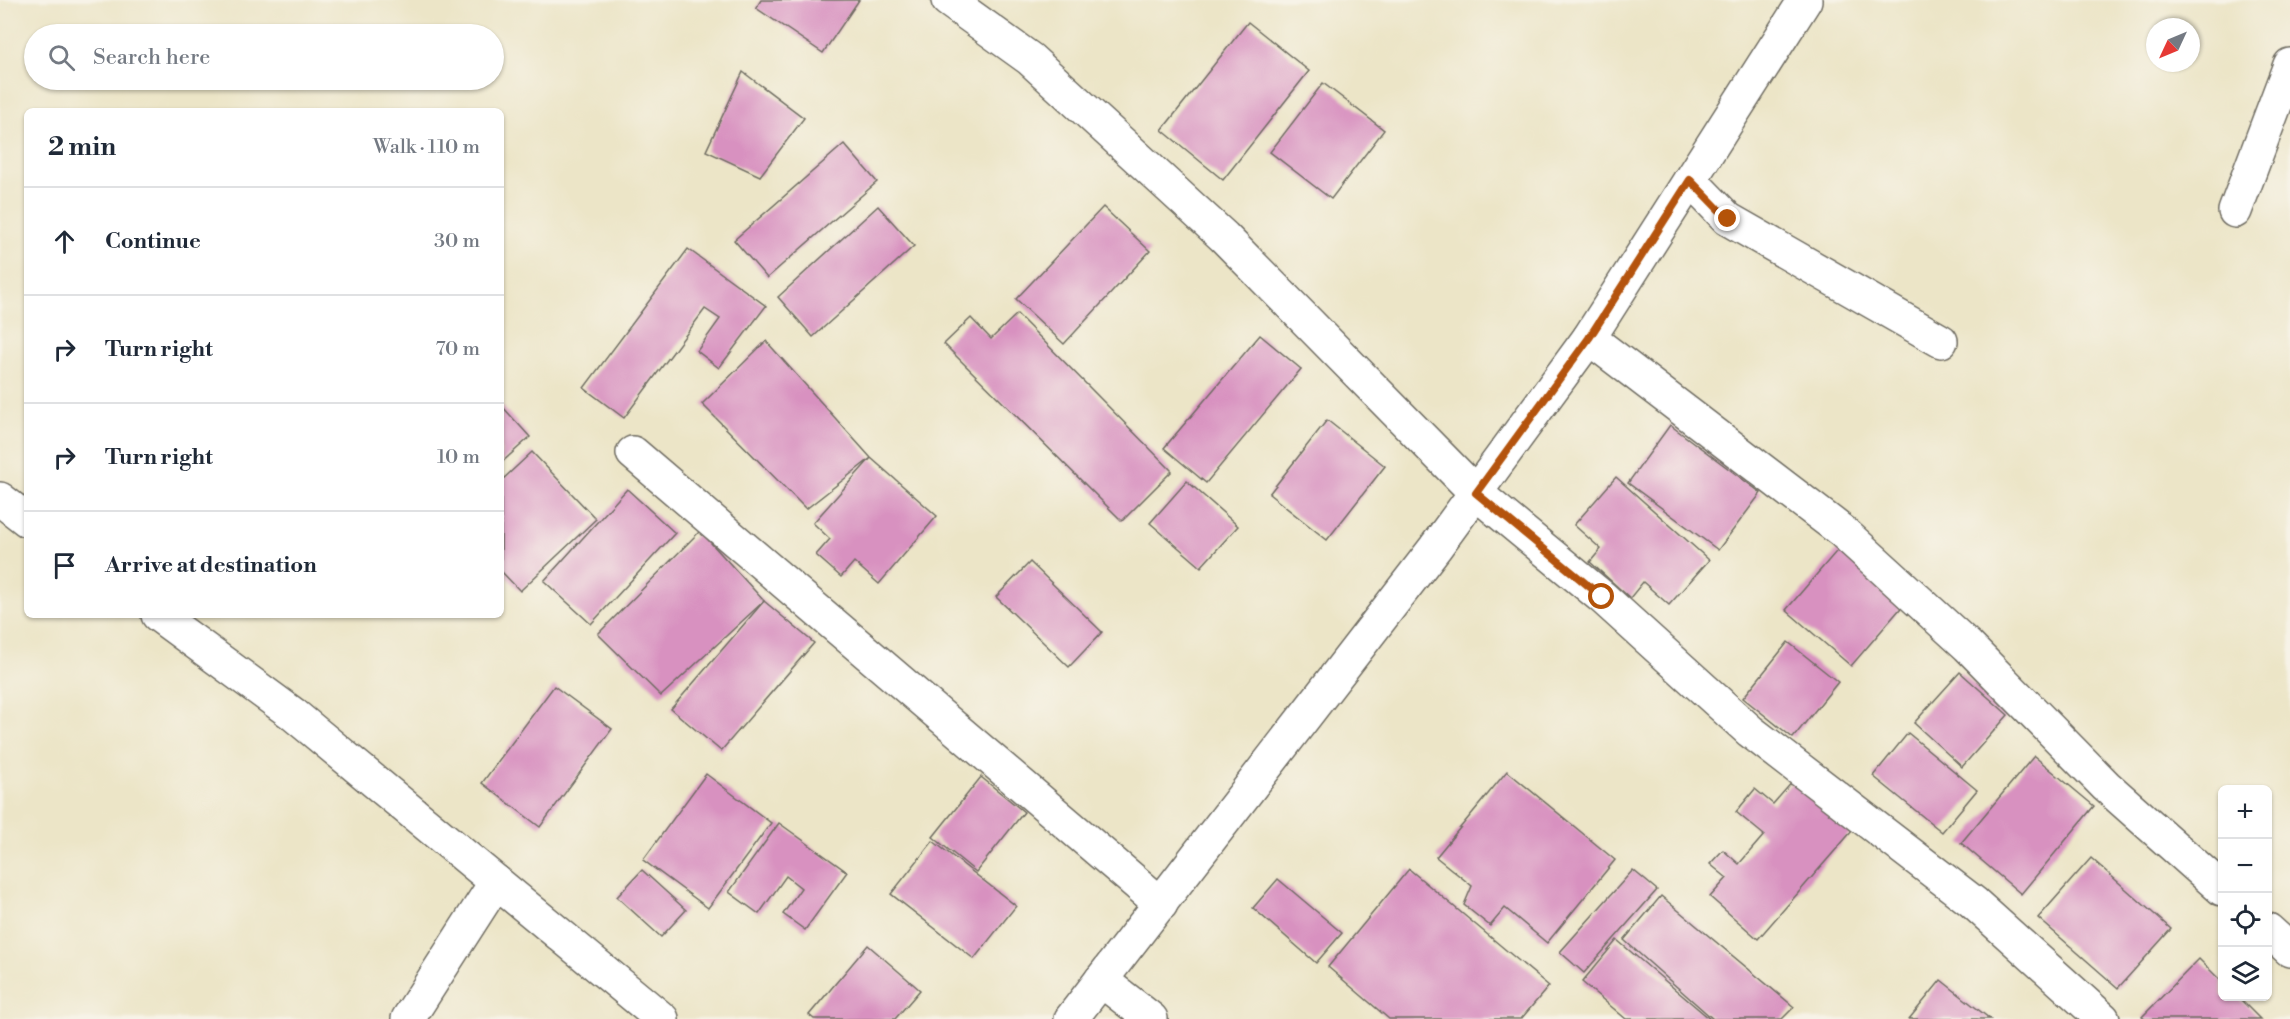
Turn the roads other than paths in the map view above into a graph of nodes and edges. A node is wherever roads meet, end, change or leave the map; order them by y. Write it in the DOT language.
graph roads {
  1 [pos="948,0"];
  2 [pos="1805,0"];
  3 [pos="2290,65"];
  4 [pos="1690,180"];
  5 [pos="2235,211"];
  6 [pos="1589,338"];
  7 [pos="1941,341"];
  8 [pos="633,453"];
  9 [pos="1476,493"];
  10 [pos="0,499"];
  11 [pos="24,518"];
  12 [pos="162,618"];
  13 [pos="496,882"];
  14 [pos="2218,886"];
  15 [pos="1161,904"];
  16 [pos="2272,934"];
  17 [pos="2290,950"];
  18 [pos="1101,980"];
  19 [pos="408,1019"];
  20 [pos="662,1019"];
  21 [pos="1071,1019"];
  22 [pos="1151,1019"];
  23 [pos="2103,1019"];
  1 -- 9 [label="street"];
  2 -- 4 [label="street"];
  3 -- 5 [label="street"];
  4 -- 6 [label="street"];
  4 -- 7 [label="street"];
  6 -- 9 [label="street"];
  6 -- 14 [label="street"];
  8 -- 15 [label="street"];
  9 -- 15 [label="street"];
  9 -- 23 [label="street"];
  10 -- 11 [label="street"];
  12 -- 13 [label="street"];
  13 -- 19 [label="street"];
  13 -- 20 [label="street"];
  15 -- 18 [label="street"];
  16 -- 17 [label="street"];
  18 -- 21 [label="street"];
  18 -- 22 [label="street"];
}
